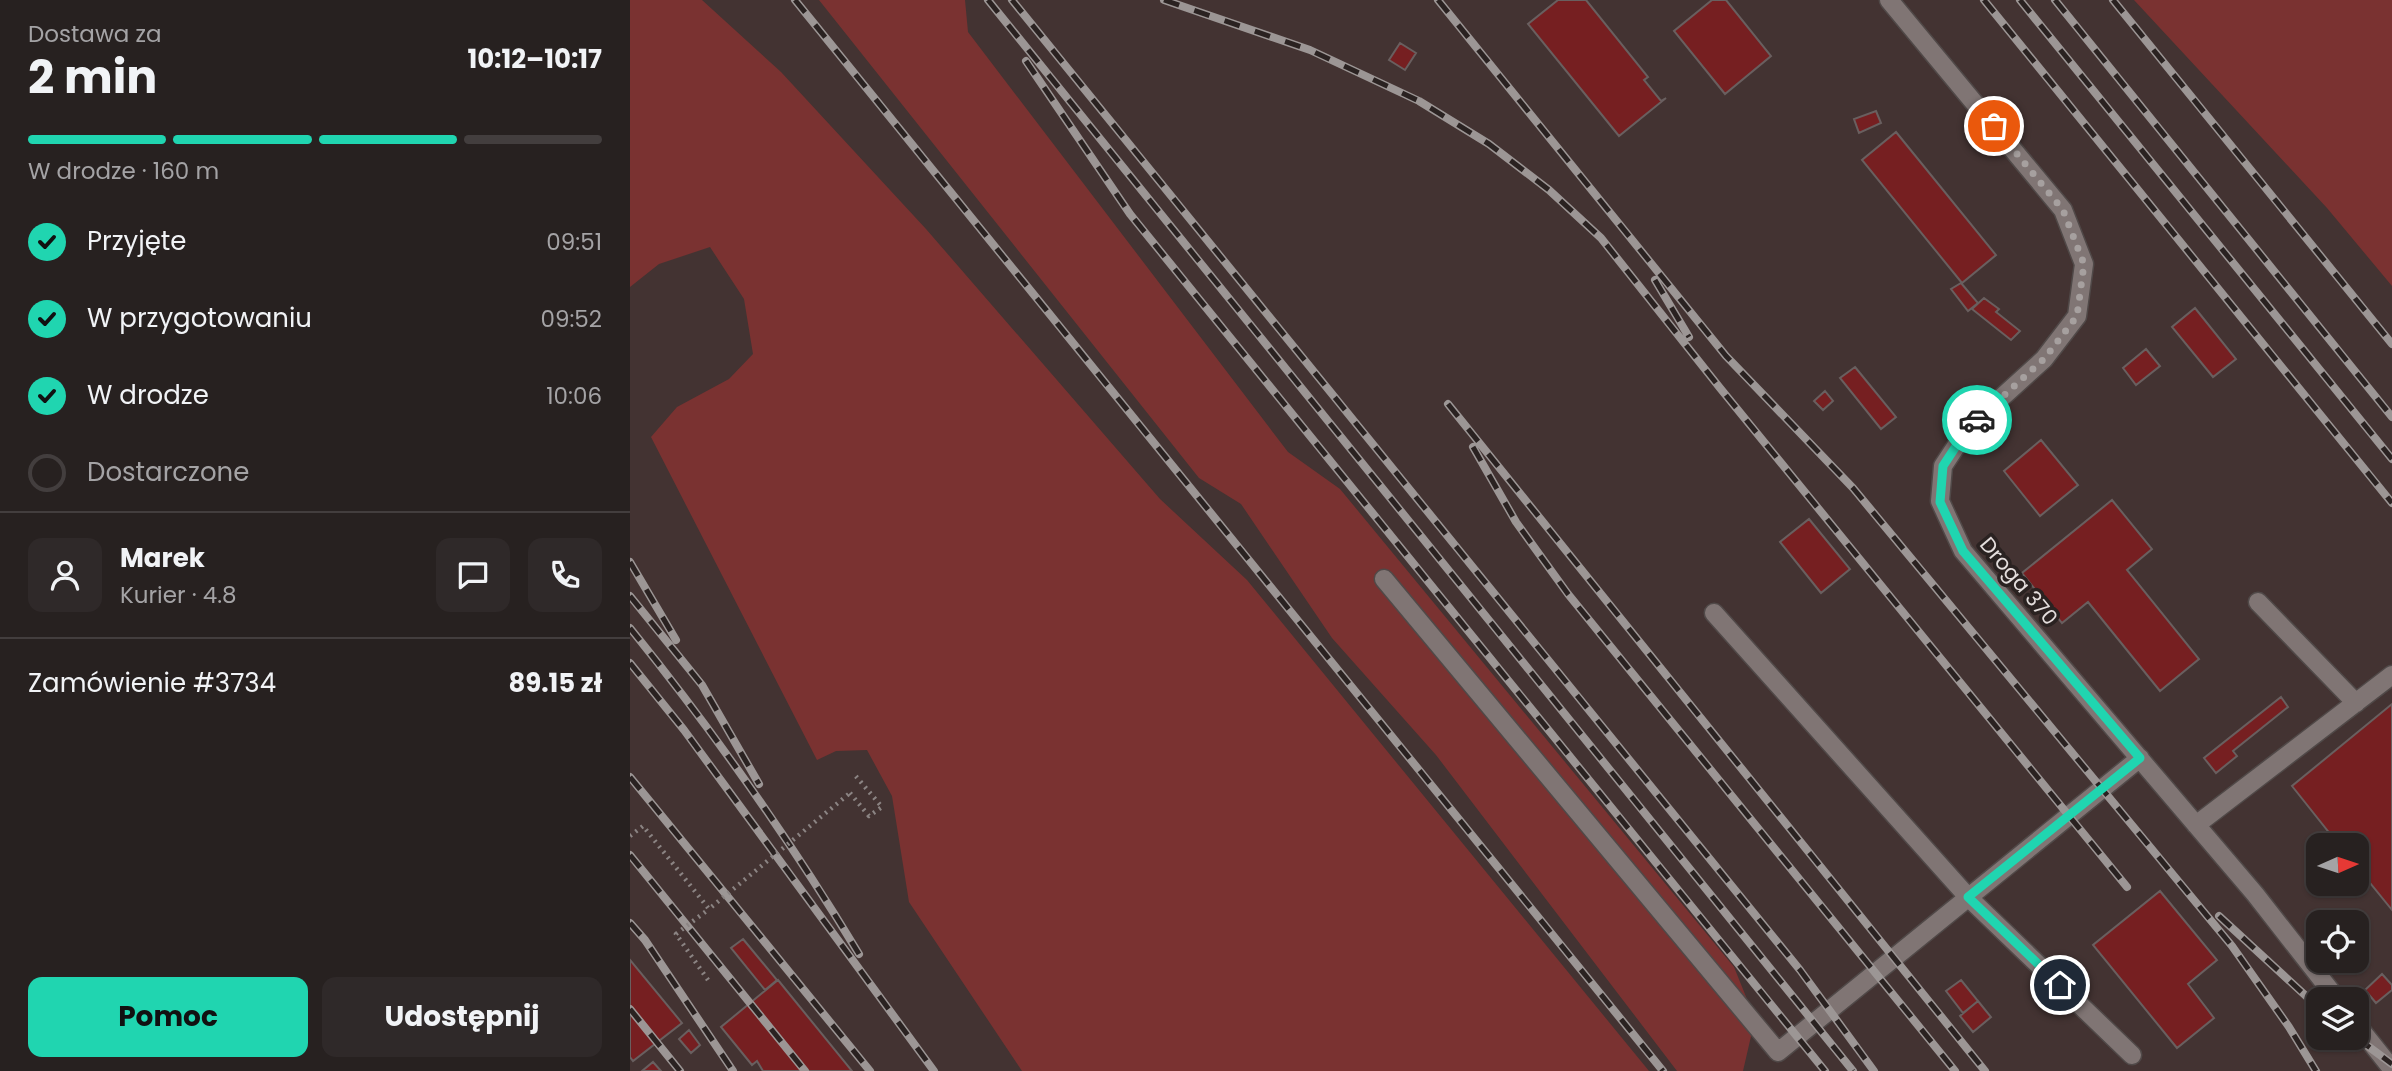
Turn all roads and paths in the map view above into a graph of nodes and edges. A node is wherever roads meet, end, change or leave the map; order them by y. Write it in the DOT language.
graph roads {
  1 [pos="1889,0"];
  2 [pos="1384,579"];
  3 [pos="2258,602"];
  4 [pos="1714,613"];
  5 [pos="2392,675"];
  6 [pos="2356,703"];
  7 [pos="2140,758"];
  8 [pos="854,774"];
  9 [pos="2196,825"];
  10 [pos="630,836"];
  11 [pos="1968,897"];
  12 [pos="709,909"];
  13 [pos="708,980"];
  14 [pos="2327,987"];
  15 [pos="2369,1040"];
  16 [pos="2132,1055"];
  17 [pos="2392,1069"];
  1 -- 7 [label="lane, Droga 370"];
  2 -- 11 [label="lane"];
  3 -- 6 [label="lane"];
  4 -- 11 [label="lane"];
  5 -- 6 [label="lane"];
  6 -- 9 [label="lane"];
  7 -- 9 [label="lane, Droga 370"];
  7 -- 11 [label="lane"];
  8 -- 12 [label="path, bridge"];
  9 -- 14 [label="lane, Droga 370"];
  10 -- 12 [label="path, bridge"];
  11 -- 16 [label="lane"];
  12 -- 13 [label="path, bridge"];
  15 -- 17 [label="lane"];
}
